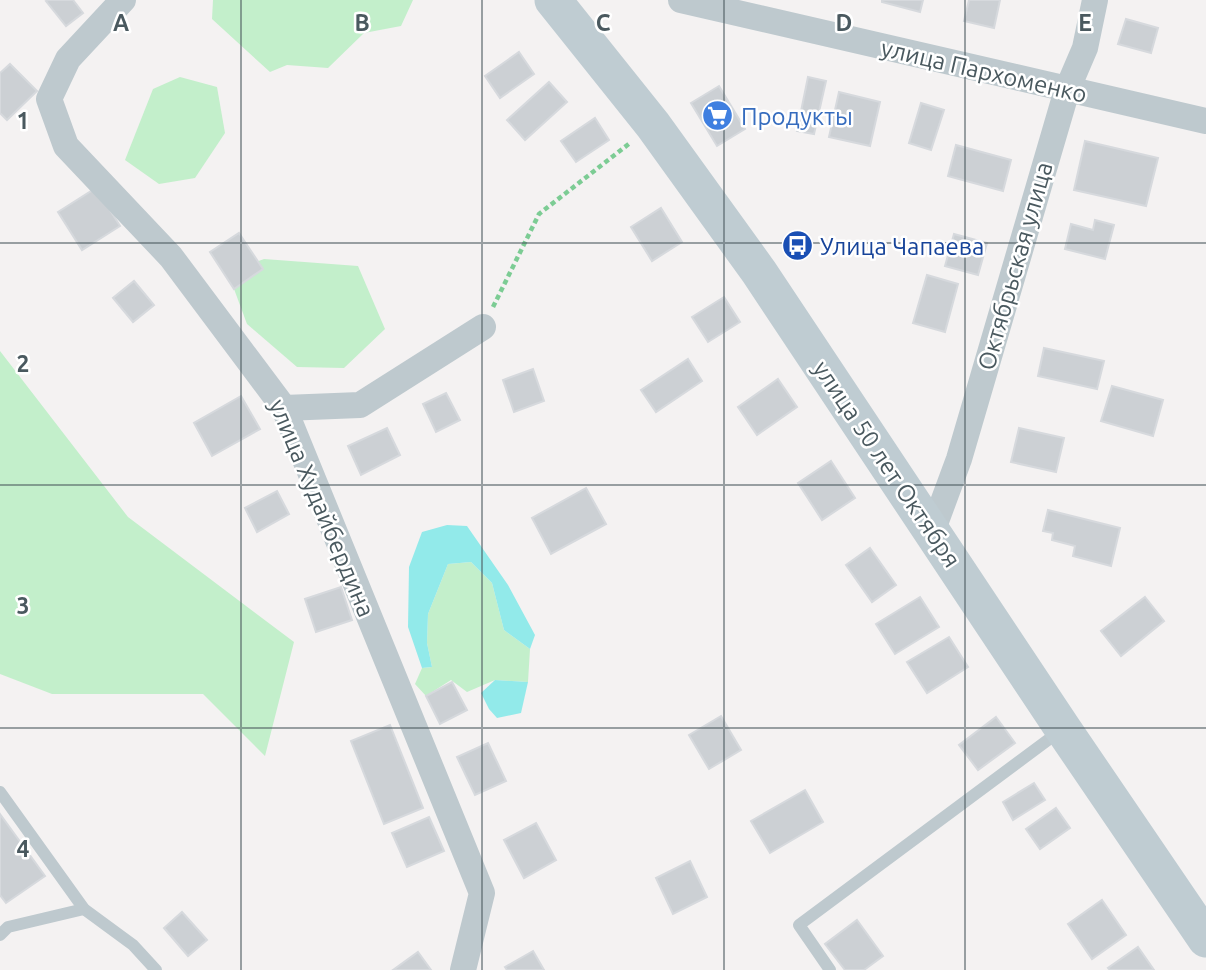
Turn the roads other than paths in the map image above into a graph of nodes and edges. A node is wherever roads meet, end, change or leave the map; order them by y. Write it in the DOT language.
graph roads {
  1 [pos="123,0"];
  2 [pos="553,0"];
  3 [pos="681,0"];
  4 [pos="1096,0"];
  5 [pos="1067,90"];
  6 [pos="1206,121"];
  7 [pos="483,327"];
  8 [pos="284,408"];
  9 [pos="932,532"];
  10 [pos="1063,729"];
  11 [pos="0,792"];
  12 [pos="84,909"];
  13 [pos="3,926"];
  14 [pos="1206,939"];
  15 [pos="156,970"];
  16 [pos="463,970"];
  17 [pos="830,970"];
  1 -- 8 [label="street, улица Худайбердина"];
  2 -- 9 [label="main road, улица 50 лет Октября"];
  3 -- 5 [label="street, улица Пархоменко"];
  4 -- 5 [label="street, Октябрьская улица"];
  5 -- 6 [label="street, улица Пархоменко"];
  5 -- 9 [label="street, Октябрьская улица"];
  7 -- 8 [label="street"];
  8 -- 16 [label="street, улица Худайбердина"];
  9 -- 10 [label="main road, улица 50 лет Октября"];
  10 -- 14 [label="main road, улица 50 лет Октября"];
  10 -- 17 [label="lane"];
  11 -- 12 [label="lane"];
  12 -- 13 [label="lane"];
  12 -- 15 [label="lane"];
}
